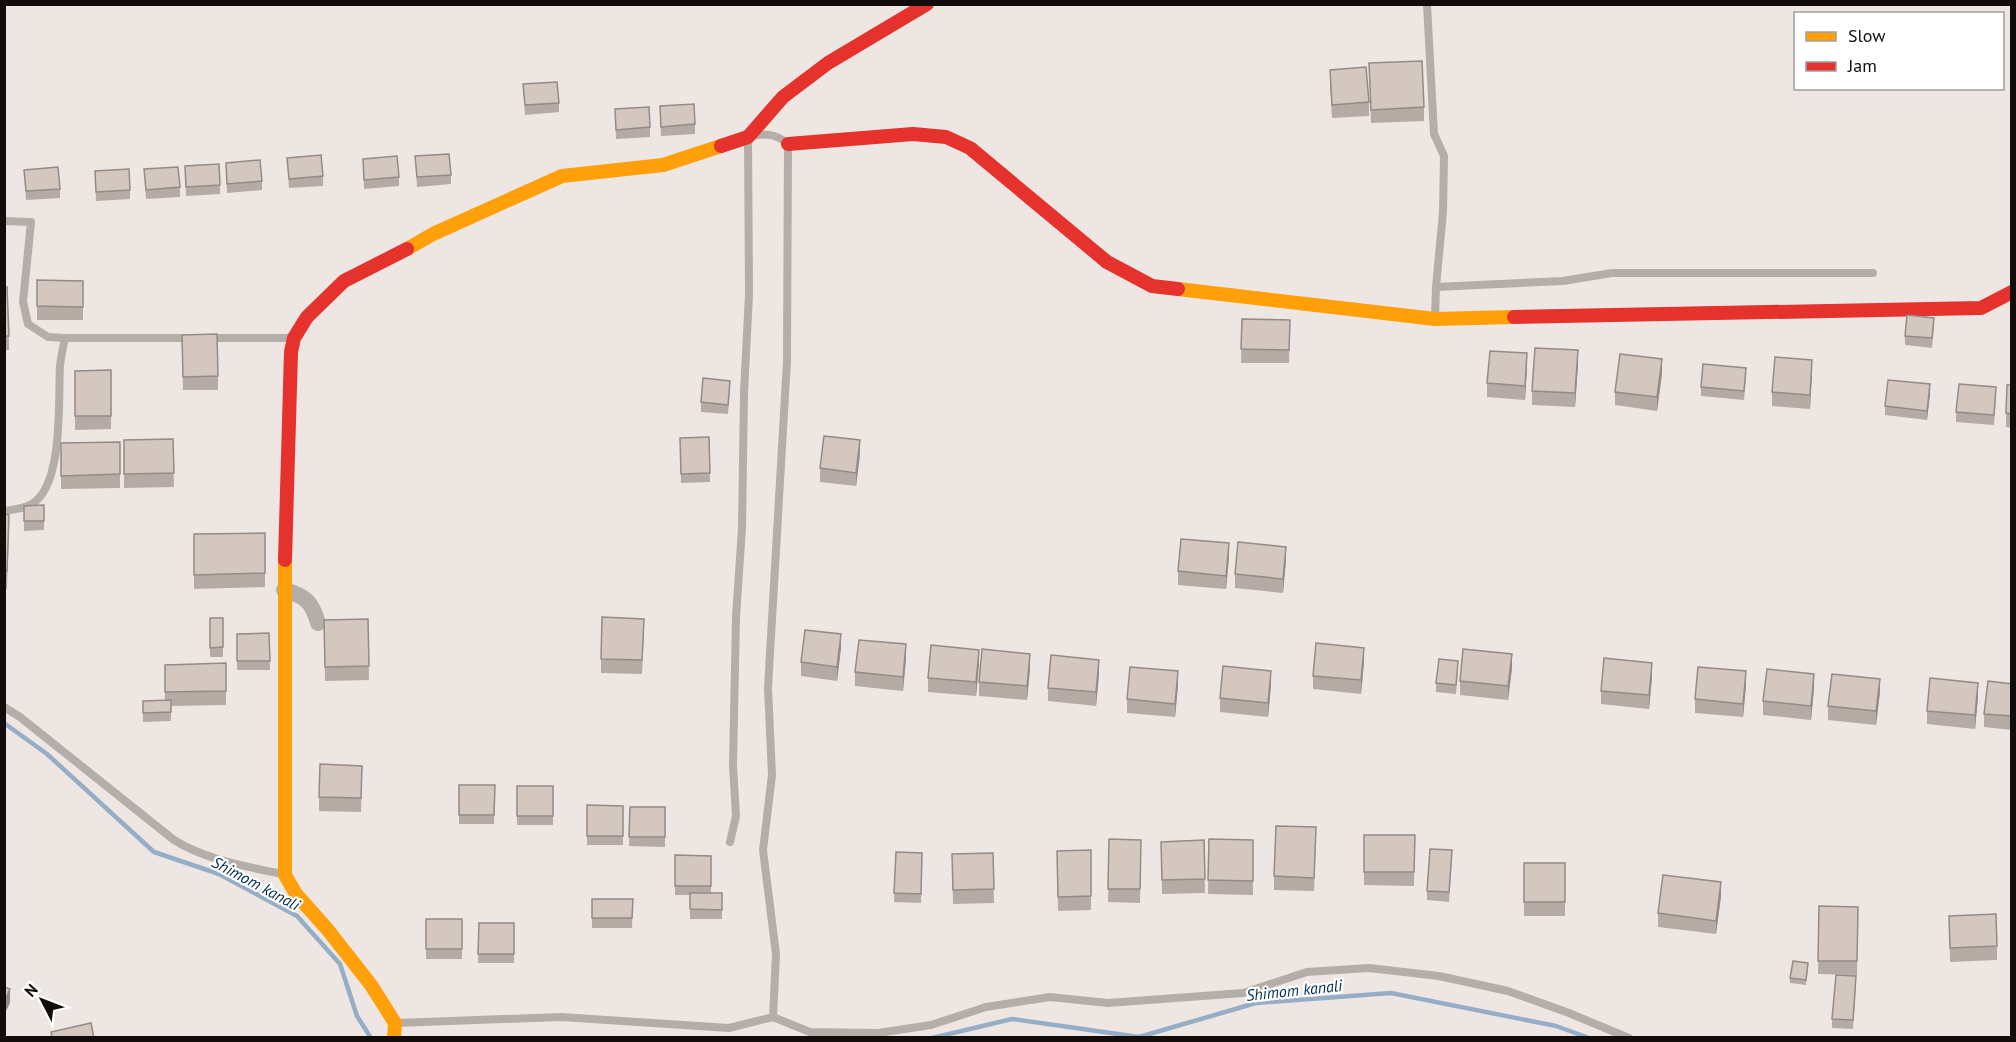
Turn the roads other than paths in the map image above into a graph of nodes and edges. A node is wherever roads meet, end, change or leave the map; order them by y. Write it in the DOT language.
graph roads {
  1 [pos="927,4"];
  2 [pos="1427,4"];
  3 [pos="748,137"];
  4 [pos="788,144"];
  5 [pos="4,221"];
  6 [pos="1873,273"];
  7 [pos="1436,287"];
  8 [pos="2012,292"];
  9 [pos="1435,319"];
  10 [pos="65,338"];
  11 [pos="294,338"];
  12 [pos="4,511"];
  13 [pos="284,590"];
  14 [pos="318,623"];
  15 [pos="4,708"];
  16 [pos="730,842"];
  17 [pos="285,875"];
  18 [pos="773,1017"];
  19 [pos="395,1023"];
  20 [pos="394,1038"];
  21 [pos="1629,1038"];
  1 -- 3 [label="street"];
  2 -- 7 [label="lane"];
  3 -- 4 [label="lane"];
  3 -- 11 [label="street"];
  3 -- 16 [label="lane"];
  4 -- 9 [label="street"];
  4 -- 18 [label="lane"];
  5 -- 10 [label="lane"];
  6 -- 7 [label="lane"];
  7 -- 9 [label="lane"];
  8 -- 9 [label="street"];
  10 -- 11 [label="lane"];
  10 -- 12 [label="lane"];
  11 -- 13 [label="street"];
  13 -- 14 [label="street"];
  13 -- 17 [label="street"];
  15 -- 17 [label="lane"];
  17 -- 19 [label="street"];
  18 -- 19 [label="lane"];
  18 -- 21 [label="lane"];
  19 -- 20 [label="street"];
}
